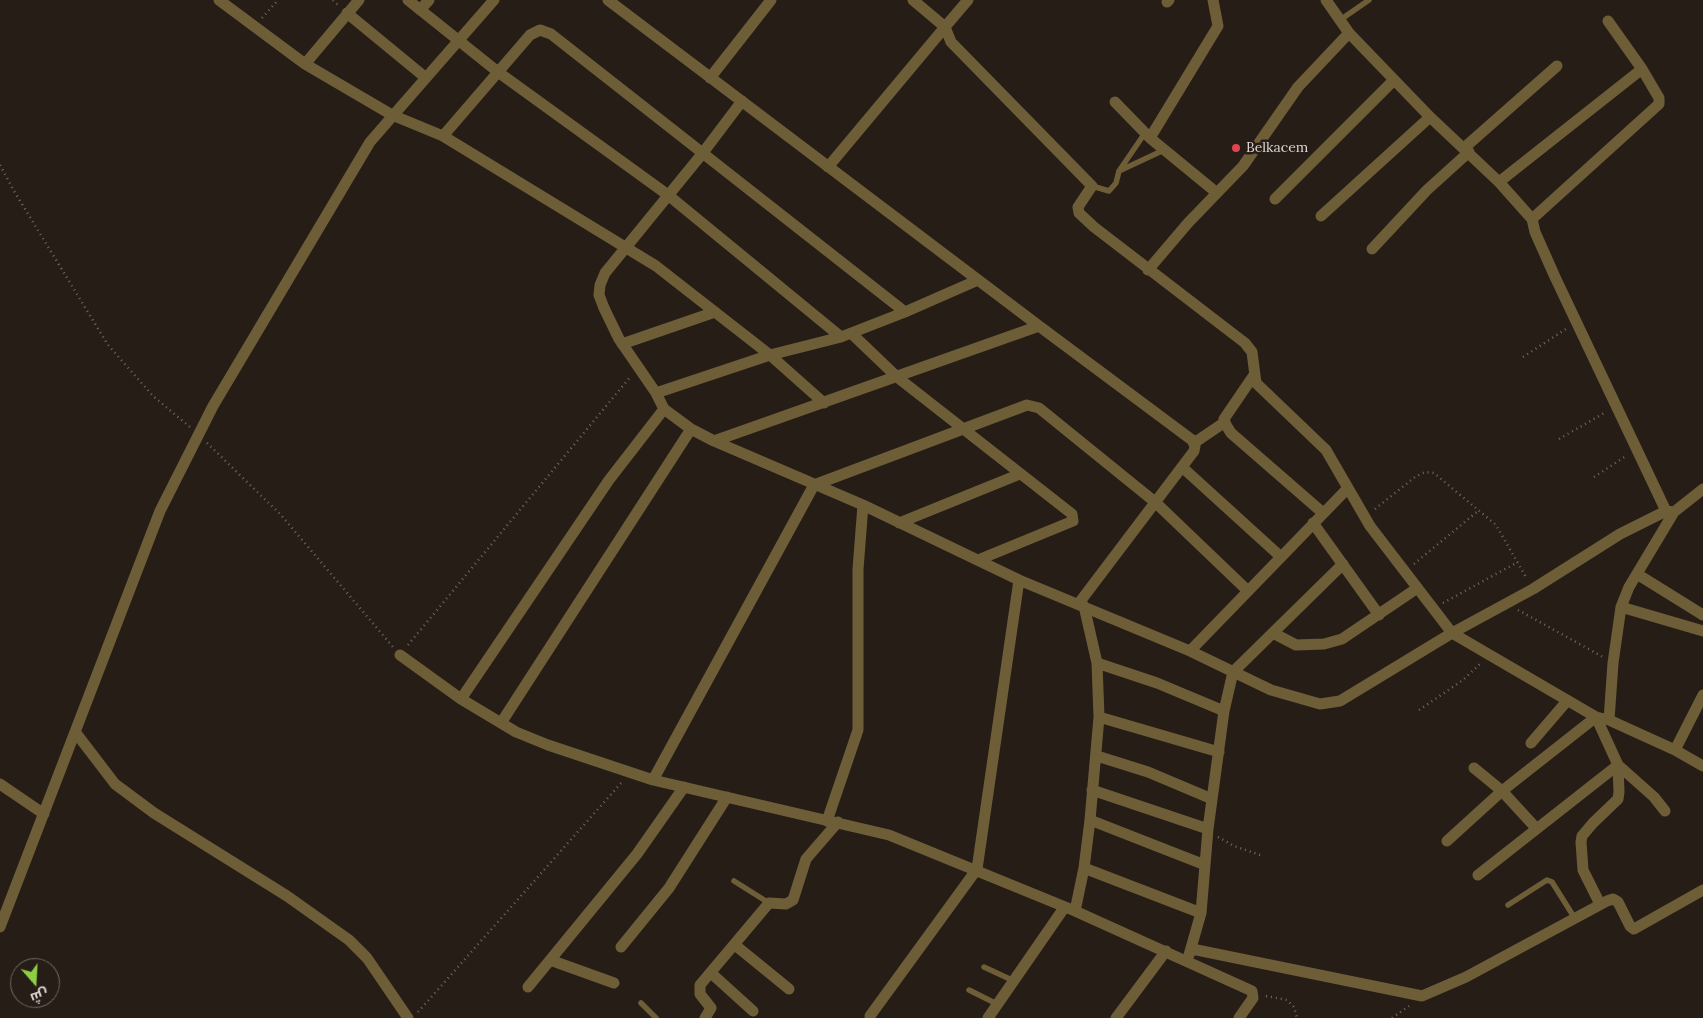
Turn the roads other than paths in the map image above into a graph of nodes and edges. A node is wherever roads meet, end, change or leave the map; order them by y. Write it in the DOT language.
graph roads {
  1 [pos="219,0"];
  2 [pos="359,0"];
  3 [pos="408,0"];
  4 [pos="429,0"];
  5 [pos="494,0"];
  6 [pos="608,0"];
  7 [pos="771,0"];
  8 [pos="913,0"];
  9 [pos="968,0"];
  10 [pos="1213,0"];
  11 [pos="1326,0"];
  12 [pos="1369,0"];
  13 [pos="420,10"];
  14 [pos="347,13"];
  15 [pos="1340,20"];
  16 [pos="1608,22"];
  17 [pos="945,27"];
  18 [pos="1349,33"];
  19 [pos="458,41"];
  20 [pos="305,64"];
  21 [pos="1557,66"];
  22 [pos="1642,69"];
  23 [pos="498,72"];
  24 [pos="426,78"];
  25 [pos="710,78"];
  26 [pos="1394,80"];
  27 [pos="742,101"];
  28 [pos="1115,102"];
  29 [pos="392,114"];
  30 [pos="1430,117"];
  31 [pos="443,136"];
  32 [pos="1147,136"];
  33 [pos="1164,150"];
  34 [pos="1467,150"];
  35 [pos="702,154"];
  36 [pos="828,166"];
  37 [pos="1119,171"];
  38 [pos="1499,182"];
  39 [pos="1092,186"];
  40 [pos="1217,193"];
  41 [pos="668,196"];
  42 [pos="1275,199"];
  43 [pos="1321,216"];
  44 [pos="1532,219"];
  45 [pos="626,246"];
  46 [pos="1372,249"];
  47 [pos="1148,270"];
  48 [pos="978,280"];
  49 [pos="715,312"];
  50 [pos="905,312"];
  51 [pos="1039,326"];
  52 [pos="846,335"];
  53 [pos="622,344"];
  54 [pos="770,356"];
  55 [pos="1254,375"];
  56 [pos="897,377"];
  57 [pos="656,393"];
  58 [pos="824,404"];
  59 [pos="664,410"];
  60 [pos="1225,422"];
  61 [pos="691,429"];
  62 [pos="963,429"];
  63 [pos="714,441"];
  64 [pos="1194,444"];
  65 [pos="1182,467"];
  66 [pos="1020,474"];
  67 [pos="814,485"];
  68 [pos="1348,488"];
  69 [pos="1703,489"];
  70 [pos="1155,502"];
  71 [pos="863,505"];
  72 [pos="1670,512"];
  73 [pos="1323,513"];
  74 [pos="899,523"];
  75 [pos="1314,523"];
  76 [pos="1281,557"];
  77 [pos="978,560"];
  78 [pos="1343,564"];
  79 [pos="1637,574"];
  80 [pos="1019,580"];
  81 [pos="1416,589"];
  82 [pos="1248,591"];
  83 [pos="1082,604"];
  84 [pos="1622,608"];
  85 [pos="1379,615"];
  86 [pos="1703,615"];
  87 [pos="1703,631"];
  88 [pos="1273,633"];
  89 [pos="1452,633"];
  90 [pos="1190,650"];
  91 [pos="400,655"];
  92 [pos="1097,663"];
  93 [pos="1233,672"];
  94 [pos="1703,695"];
  95 [pos="461,699"];
  96 [pos="1567,701"];
  97 [pos="1224,711"];
  98 [pos="1099,717"];
  99 [pos="1596,717"];
  100 [pos="1609,720"];
  101 [pos="502,723"];
  102 [pos="76,733"];
  103 [pos="1531,743"];
  104 [pos="1674,750"];
  105 [pos="1219,752"];
  106 [pos="1097,756"];
  107 [pos="1618,765"];
  108 [pos="1703,766"];
  109 [pos="1474,768"];
  110 [pos="653,780"];
  111 [pos="0,784"];
  112 [pos="684,787"];
  113 [pos="1092,790"];
  114 [pos="1502,791"];
  115 [pos="727,797"];
  116 [pos="1212,799"];
  117 [pos="1665,811"];
  118 [pos="44,814"];
  119 [pos="1090,820"];
  120 [pos="832,822"];
  121 [pos="1536,828"];
  122 [pos="1208,829"];
  123 [pos="1447,840"];
  124 [pos="1205,865"];
  125 [pos="1084,868"];
  126 [pos="977,869"];
  127 [pos="1478,875"];
  128 [pos="734,881"];
  129 [pos="1703,890"];
  130 [pos="769,904"];
  131 [pos="1508,904"];
  132 [pos="1600,904"];
  133 [pos="1069,909"];
  134 [pos="1201,912"];
  135 [pos="1574,917"];
  136 [pos="0,927"];
  137 [pos="734,945"];
  138 [pos="621,947"];
  139 [pos="1192,949"];
  140 [pos="1166,951"];
  141 [pos="550,960"];
  142 [pos="1187,961"];
  143 [pos="984,967"];
  144 [pos="711,973"];
  145 [pos="1014,981"];
  146 [pos="614,983"];
  147 [pos="528,987"];
  148 [pos="789,989"];
  149 [pos="970,990"];
  150 [pos="641,1003"];
  151 [pos="997,1004"];
  152 [pos="753,1011"];
  153 [pos="870,1016"];
  154 [pos="408,1018"];
  155 [pos="656,1018"];
  156 [pos="705,1018"];
  157 [pos="988,1018"];
  158 [pos="1116,1018"];
  159 [pos="1239,1018"];
  1 -- 20 [label="street"];
  2 -- 14 [label="street"];
  3 -- 13 [label="street"];
  4 -- 13 [label="street"];
  5 -- 19 [label="street"];
  6 -- 25 [label="street"];
  7 -- 25 [label="street"];
  8 -- 17 [label="street"];
  9 -- 17 [label="street"];
  10 -- 32 [label="street"];
  11 -- 15 [label="street"];
  12 -- 15 [label="lane"];
  13 -- 19 [label="street"];
  14 -- 20 [label="street"];
  14 -- 24 [label="street"];
  15 -- 18 [label="street"];
  16 -- 22 [label="street"];
  17 -- 36 [label="street"];
  17 -- 39 [label="street"];
  18 -- 26 [label="street"];
  18 -- 40 [label="street"];
  19 -- 23 [label="street"];
  19 -- 24 [label="street"];
  20 -- 29 [label="street"];
  21 -- 34 [label="street"];
  22 -- 38 [label="street"];
  22 -- 44 [label="street"];
  23 -- 31 [label="street"];
  23 -- 35 [label="street"];
  23 -- 41 [label="street"];
  24 -- 29 [label="street"];
  25 -- 27 [label="street"];
  26 -- 30 [label="street"];
  26 -- 42 [label="street"];
  27 -- 35 [label="street"];
  27 -- 36 [label="street"];
  28 -- 32 [label="street"];
  29 -- 31 [label="street"];
  29 -- 102 [label="street"];
  30 -- 34 [label="street"];
  30 -- 43 [label="street"];
  31 -- 45 [label="street"];
  32 -- 33 [label="street"];
  32 -- 37 [label="lane"];
  33 -- 37 [label="lane"];
  33 -- 40 [label="street"];
  34 -- 38 [label="street"];
  34 -- 46 [label="street"];
  35 -- 41 [label="street"];
  35 -- 50 [label="street"];
  36 -- 48 [label="street"];
  37 -- 39 [label="lane"];
  38 -- 44 [label="street"];
  39 -- 47 [label="street"];
  40 -- 47 [label="street"];
  41 -- 45 [label="street"];
  41 -- 52 [label="street"];
  44 -- 72 [label="street"];
  45 -- 49 [label="street"];
  45 -- 53 [label="street"];
  47 -- 55 [label="street"];
  48 -- 50 [label="street"];
  48 -- 51 [label="street"];
  49 -- 53 [label="street"];
  49 -- 54 [label="street"];
  50 -- 52 [label="street"];
  51 -- 56 [label="street"];
  51 -- 64 [label="street"];
  52 -- 54 [label="street"];
  52 -- 56 [label="street"];
  53 -- 57 [label="street"];
  54 -- 57 [label="street"];
  54 -- 58 [label="street"];
  55 -- 60 [label="street"];
  55 -- 68 [label="street"];
  56 -- 58 [label="street"];
  56 -- 62 [label="street"];
  57 -- 59 [label="street"];
  58 -- 63 [label="street"];
  59 -- 61 [label="street"];
  59 -- 95 [label="street"];
  60 -- 64 [label="street"];
  60 -- 73 [label="street"];
  61 -- 63 [label="street"];
  61 -- 101 [label="street"];
  62 -- 66 [label="street"];
  62 -- 67 [label="street"];
  62 -- 70 [label="street"];
  63 -- 67 [label="street"];
  64 -- 65 [label="street"];
  65 -- 70 [label="street"];
  65 -- 76 [label="street"];
  66 -- 74 [label="street"];
  66 -- 77 [label="street"];
  67 -- 71 [label="street"];
  67 -- 110 [label="street"];
  68 -- 73 [label="street"];
  68 -- 81 [label="street"];
  69 -- 72 [label="street"];
  70 -- 82 [label="street"];
  70 -- 83 [label="street"];
  71 -- 74 [label="street"];
  71 -- 120 [label="street"];
  72 -- 79 [label="street"];
  72 -- 89 [label="street"];
  73 -- 75 [label="street"];
  74 -- 77 [label="street"];
  75 -- 76 [label="street"];
  75 -- 78 [label="street"];
  76 -- 82 [label="street"];
  77 -- 80 [label="street"];
  78 -- 85 [label="street"];
  78 -- 88 [label="street"];
  79 -- 84 [label="street"];
  79 -- 86 [label="street"];
  80 -- 83 [label="street"];
  80 -- 126 [label="street"];
  81 -- 85 [label="street"];
  81 -- 89 [label="street"];
  82 -- 90 [label="street"];
  83 -- 90 [label="street"];
  83 -- 92 [label="street"];
  84 -- 87 [label="street"];
  84 -- 100 [label="street"];
  85 -- 88 [label="street"];
  88 -- 93 [label="street"];
  89 -- 93 [label="street"];
  89 -- 96 [label="street"];
  90 -- 93 [label="street"];
  91 -- 95 [label="street"];
  92 -- 97 [label="street"];
  92 -- 98 [label="street"];
  93 -- 97 [label="street"];
  94 -- 104 [label="street"];
  95 -- 101 [label="street"];
  96 -- 99 [label="street"];
  96 -- 103 [label="street"];
  97 -- 105 [label="street"];
  98 -- 105 [label="street"];
  98 -- 106 [label="street"];
  99 -- 100 [label="street"];
  99 -- 107 [label="street"];
  99 -- 114 [label="street"];
  100 -- 104 [label="street"];
  101 -- 110 [label="street"];
  102 -- 118 [label="street"];
  102 -- 154 [label="street"];
  104 -- 108 [label="street"];
  105 -- 116 [label="street"];
  106 -- 113 [label="street"];
  106 -- 116 [label="street"];
  107 -- 117 [label="street"];
  107 -- 121 [label="street"];
  107 -- 132 [label="street"];
  109 -- 114 [label="street"];
  110 -- 112 [label="street"];
  111 -- 118 [label="street"];
  112 -- 115 [label="street"];
  112 -- 141 [label="street"];
  113 -- 119 [label="street"];
  113 -- 122 [label="street"];
  114 -- 121 [label="street"];
  114 -- 123 [label="street"];
  115 -- 120 [label="street"];
  115 -- 138 [label="street"];
  116 -- 122 [label="street"];
  118 -- 136 [label="street"];
  119 -- 124 [label="street"];
  119 -- 125 [label="street"];
  120 -- 126 [label="street"];
  120 -- 130 [label="street"];
  121 -- 127 [label="street"];
  122 -- 124 [label="street"];
  124 -- 134 [label="street"];
  125 -- 133 [label="street"];
  125 -- 134 [label="street"];
  126 -- 133 [label="street"];
  126 -- 153 [label="street"];
  128 -- 130 [label="lane"];
  129 -- 132 [label="street"];
  130 -- 137 [label="street"];
  131 -- 135 [label="lane"];
  132 -- 135 [label="street"];
  133 -- 140 [label="street"];
  133 -- 145 [label="street"];
  134 -- 139 [label="street"];
  135 -- 139 [label="street"];
  137 -- 144 [label="street"];
  137 -- 148 [label="street"];
  139 -- 142 [label="street"];
  140 -- 142 [label="street"];
  140 -- 158 [label="street"];
  141 -- 146 [label="street"];
  141 -- 147 [label="street"];
  142 -- 159 [label="street"];
  143 -- 145 [label="lane"];
  144 -- 152 [label="street"];
  144 -- 156 [label="street"];
  145 -- 151 [label="street"];
  149 -- 151 [label="lane"];
  150 -- 155 [label="lane"];
  151 -- 157 [label="street"];
}
